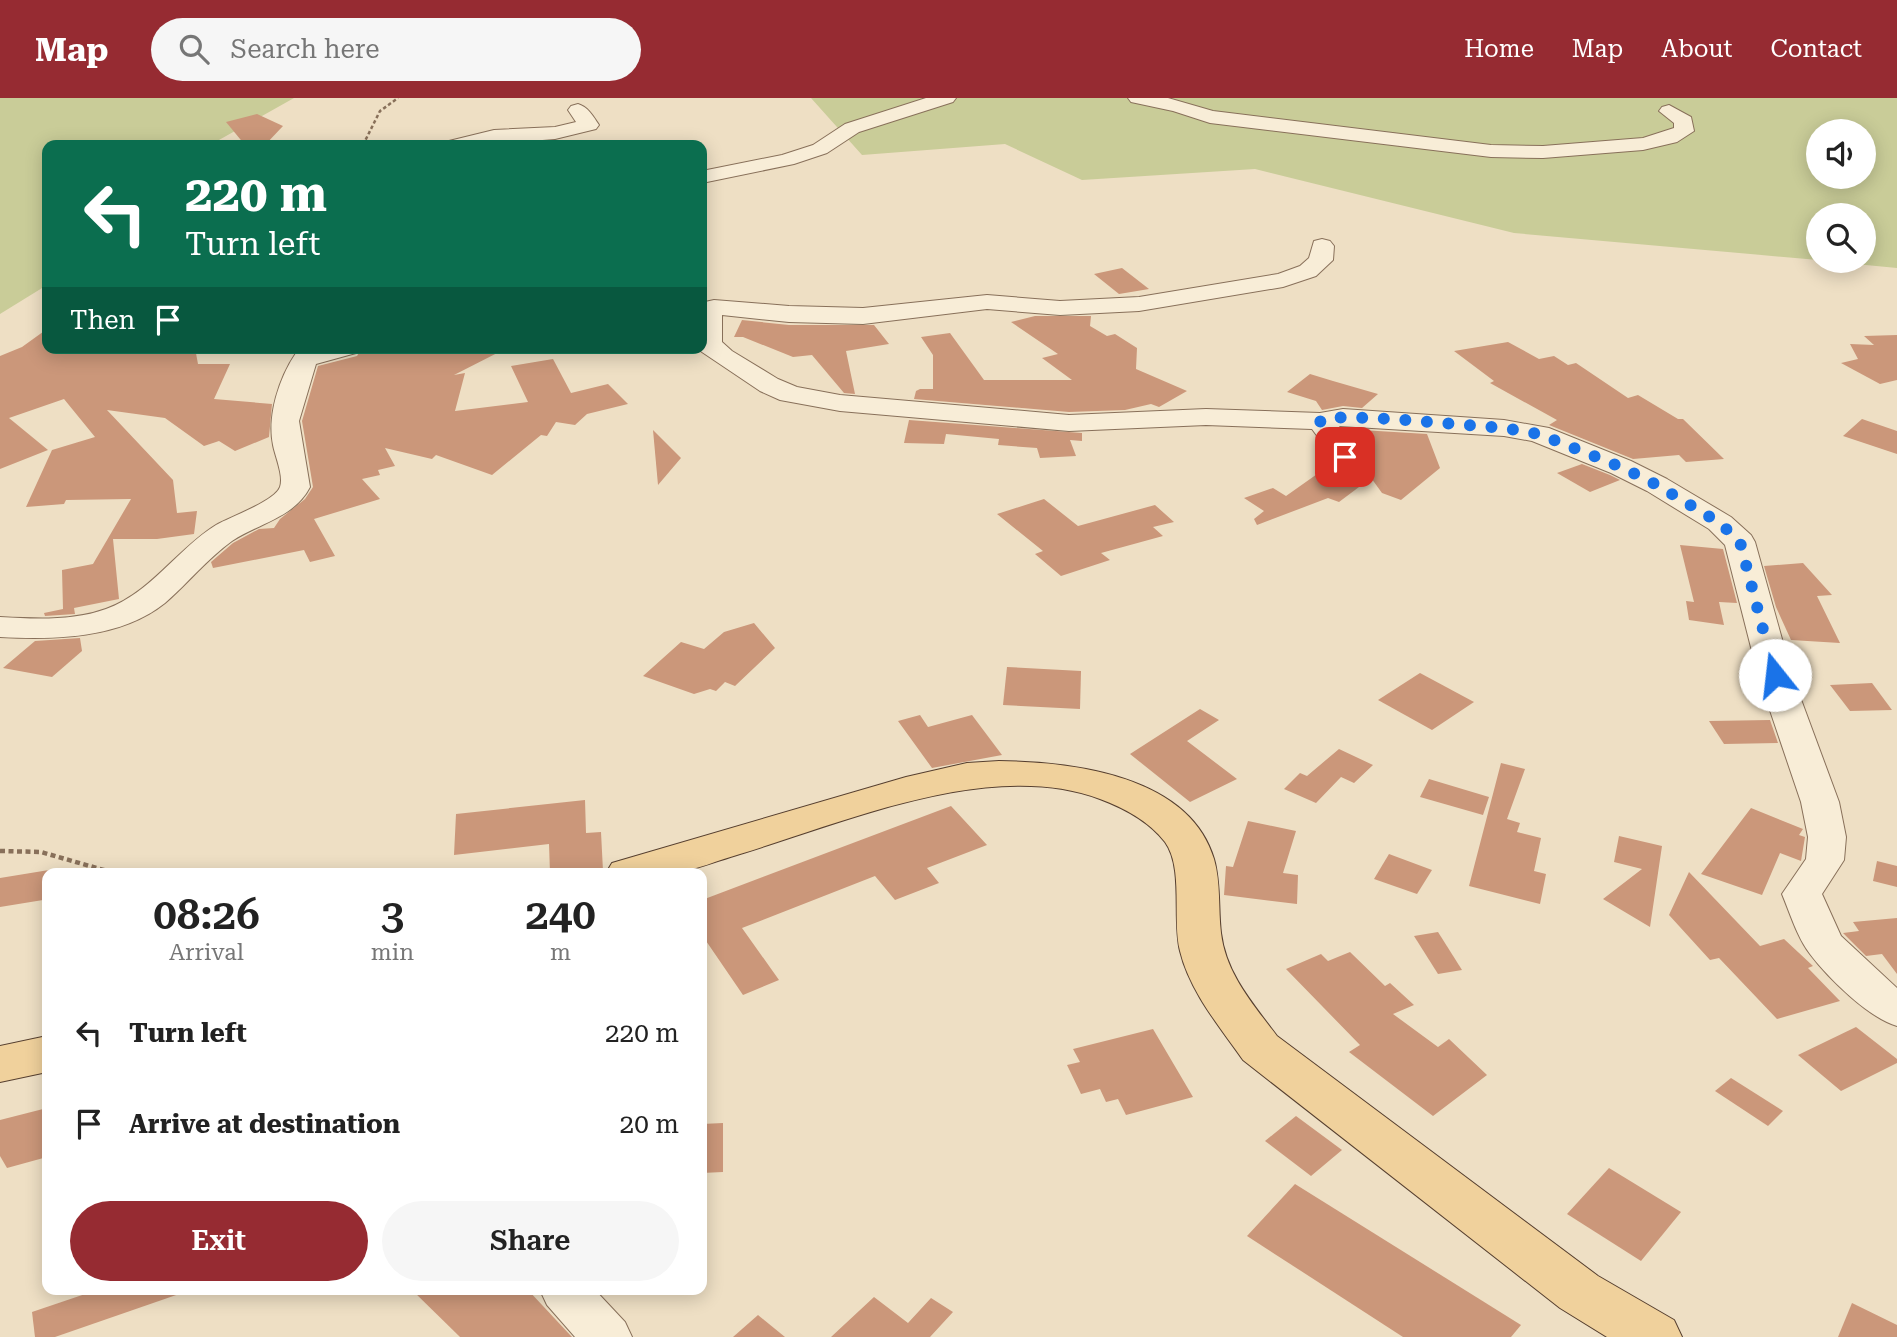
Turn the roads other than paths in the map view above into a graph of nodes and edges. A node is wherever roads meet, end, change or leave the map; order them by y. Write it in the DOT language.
graph roads {
  1 [pos="946,98"];
  2 [pos="1138,98"];
  3 [pos="578,110"];
  4 [pos="1669,111"];
  5 [pos="477,140"];
  6 [pos="707,176"];
  7 [pos="1322,246"];
  8 [pos="707,333"];
  9 [pos="707,344"];
  10 [pos="306,354"];
  11 [pos="1320,421"];
  12 [pos="1345,467"];
  13 [pos="0,627"];
  14 [pos="643,868"];
  15 [pos="1897,1011"];
  16 [pos="42,1055"];
  17 [pos="0,1064"];
  18 [pos="569,1295"];
  19 [pos="607,1337"];
  20 [pos="1654,1337"];
  1 -- 6 [label="street"];
  2 -- 4 [label="street"];
  3 -- 5 [label="street"];
  7 -- 8 [label="street"];
  9 -- 11 [label="street"];
  10 -- 13 [label="street"];
  11 -- 12 [label="street"];
  11 -- 15 [label="street"];
  14 -- 20 [label="main road"];
  16 -- 17 [label="main road"];
  18 -- 19 [label="street"];
}
